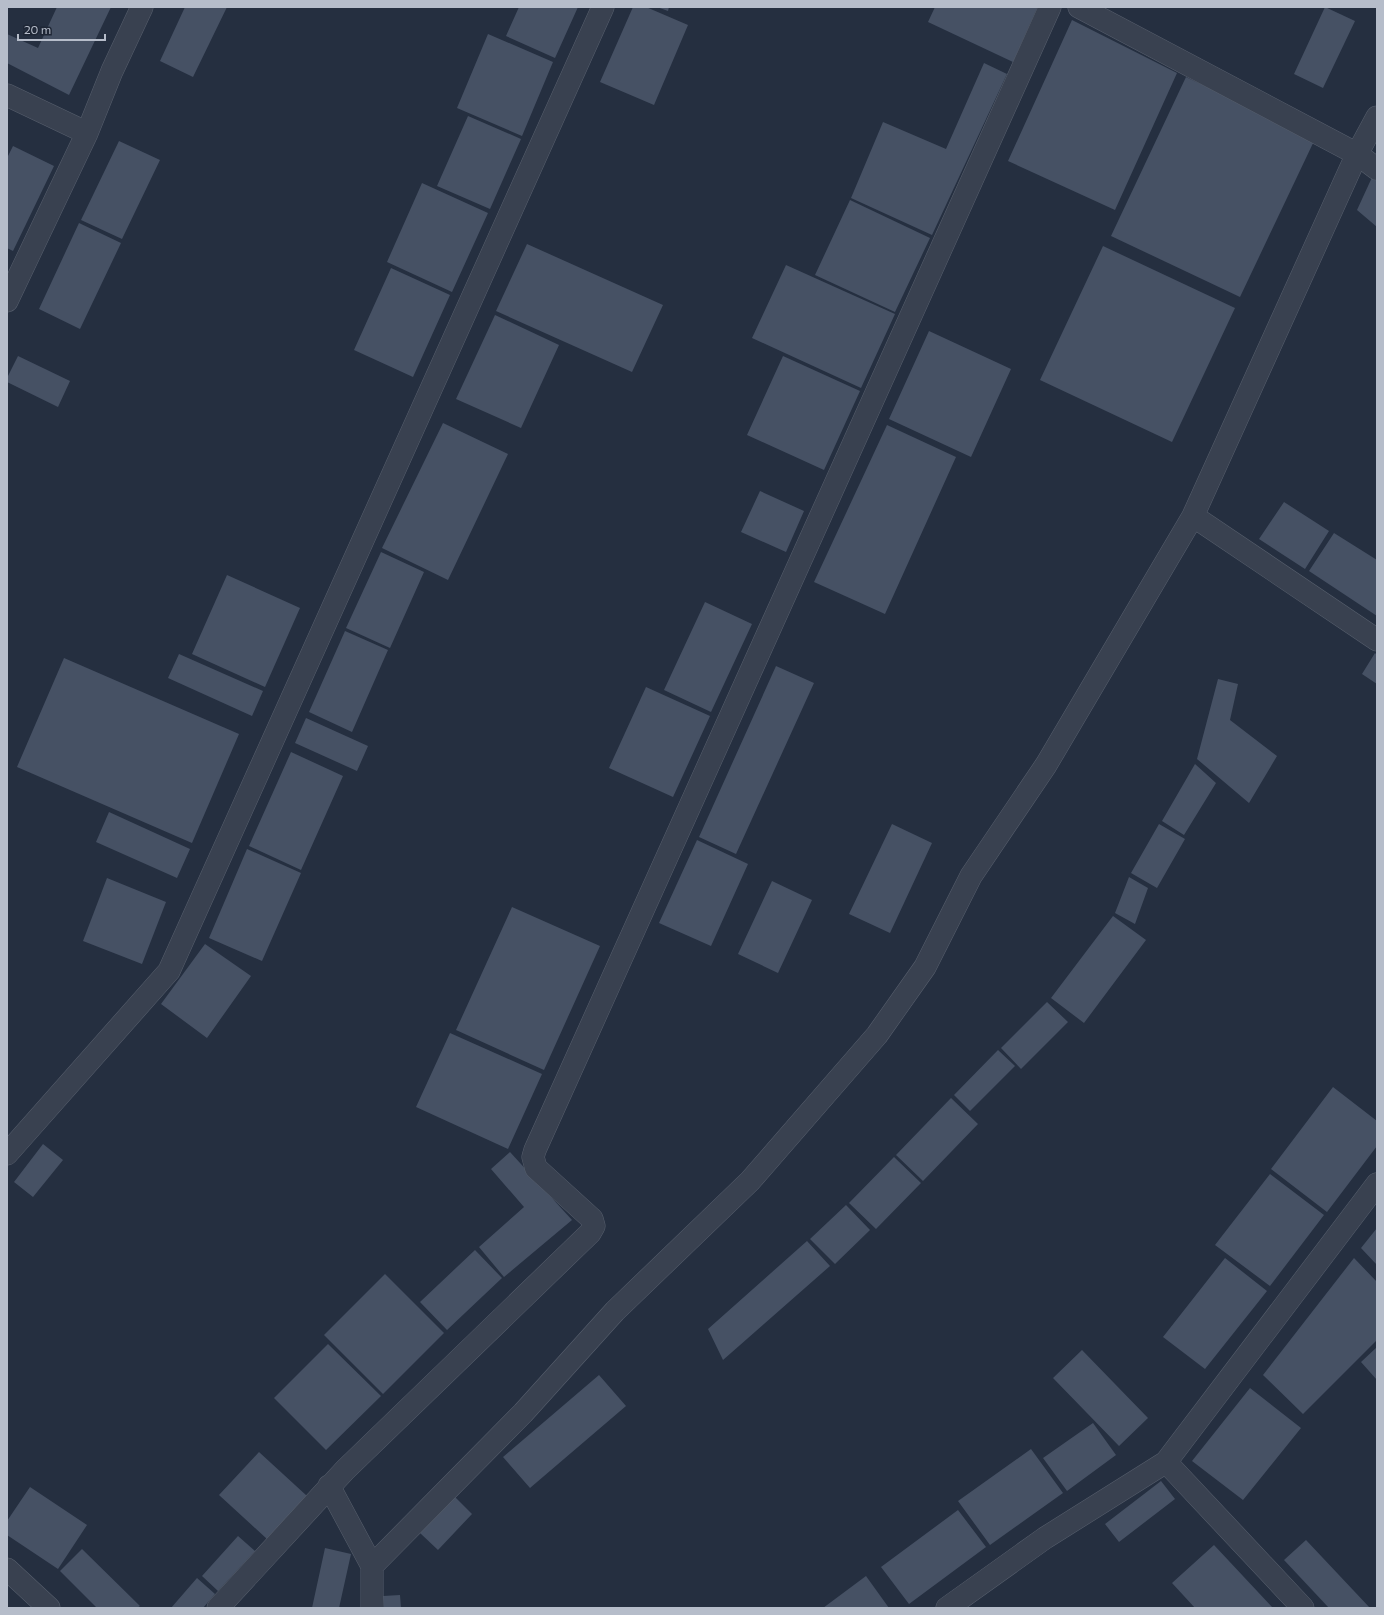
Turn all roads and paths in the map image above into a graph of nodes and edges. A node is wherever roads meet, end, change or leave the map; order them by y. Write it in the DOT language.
graph roads {
  1 [pos="142,7"];
  2 [pos="603,7"];
  3 [pos="1050,7"];
  4 [pos="1079,7"];
  5 [pos="7,95"];
  6 [pos="1377,116"];
  7 [pos="87,133"];
  8 [pos="1357,154"];
  9 [pos="1377,169"];
  10 [pos="7,301"];
  11 [pos="1193,516"];
  12 [pos="1377,640"];
  13 [pos="7,1154"];
  14 [pos="1376,1188"];
  15 [pos="1166,1462"];
  16 [pos="329,1486"];
  17 [pos="372,1566"];
  18 [pos="7,1568"];
  19 [pos="49,1608"];
  20 [pos="218,1608"];
  21 [pos="372,1608"];
  22 [pos="947,1608"];
  23 [pos="1303,1608"];
  1 -- 7 [label="street"];
  2 -- 13 [label="street"];
  3 -- 16 [label="street"];
  4 -- 8 [label="street"];
  5 -- 7 [label="street"];
  6 -- 8 [label="street"];
  7 -- 10 [label="street"];
  8 -- 9 [label="street"];
  8 -- 11 [label="street"];
  11 -- 12 [label="street"];
  11 -- 17 [label="street"];
  14 -- 15 [label="street"];
  15 -- 22 [label="street"];
  15 -- 23 [label="street"];
  16 -- 17 [label="street"];
  16 -- 20 [label="street"];
  17 -- 21 [label="street"];
  18 -- 19 [label="street"];
}
